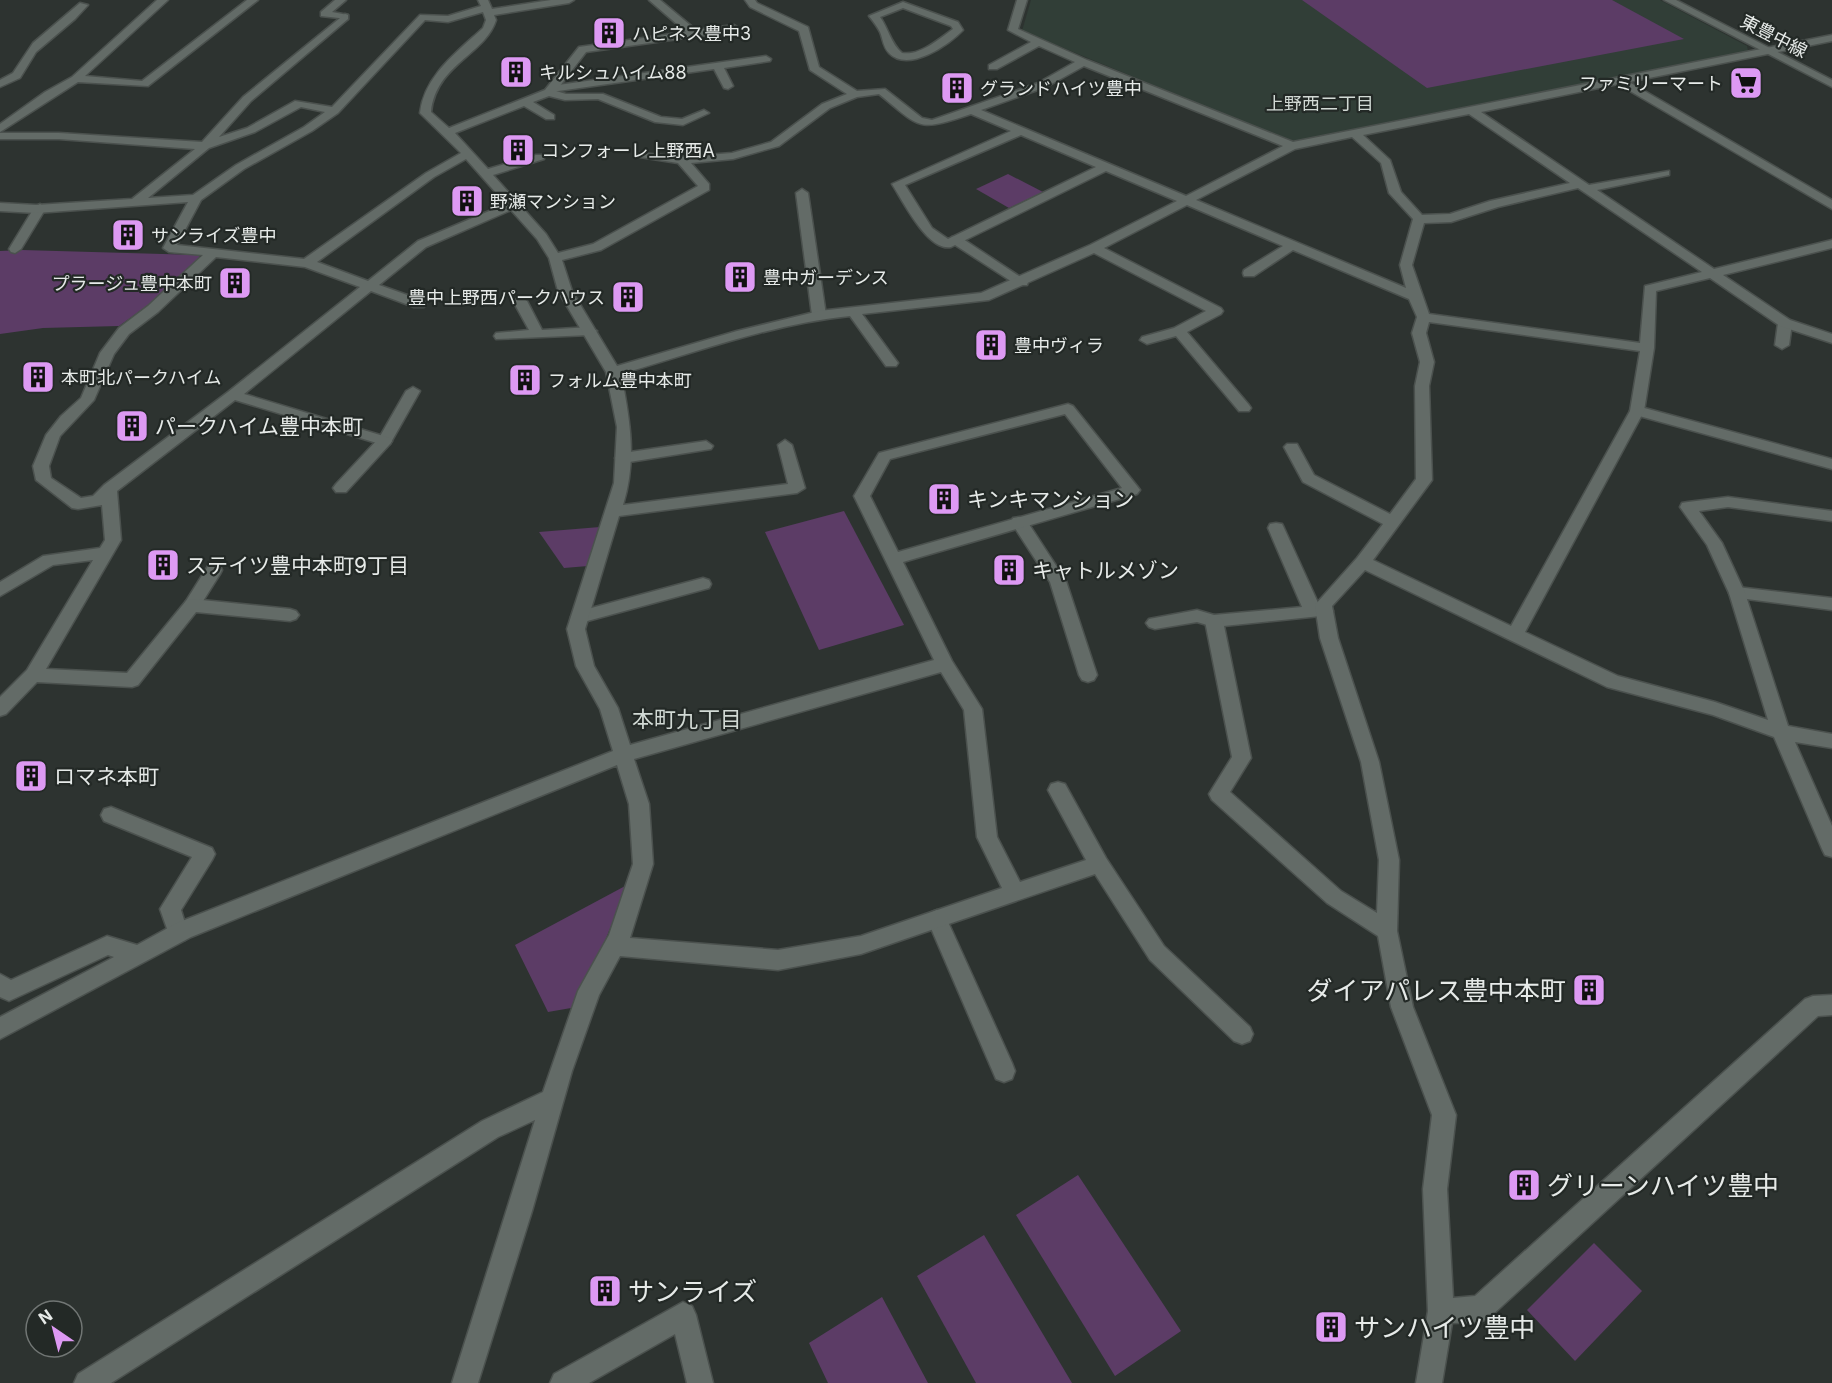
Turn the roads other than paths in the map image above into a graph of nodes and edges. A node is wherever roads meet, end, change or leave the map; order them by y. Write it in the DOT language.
graph roads {
  1 [pos="163,0"];
  2 [pos="253,0"];
  3 [pos="341,0"];
  4 [pos="570,0"];
  5 [pos="654,0"];
  6 [pos="750,0"];
  7 [pos="1022,0"];
  8 [pos="1669,0"];
  9 [pos="902,2"];
  10 [pos="83,5"];
  11 [pos="485,7"];
  12 [pos="734,28"];
  13 [pos="693,33"];
  14 [pos="1832,38"];
  15 [pos="1039,42"];
  16 [pos="1768,51"];
  17 [pos="766,59"];
  18 [pos="1083,62"];
  19 [pos="717,65"];
  20 [pos="993,67"];
  21 [pos="76,79"];
  22 [pos="1620,81"];
  23 [pos="0,84"];
  24 [pos="1832,84"];
  25 [pos="728,86"];
  26 [pos="550,90"];
  27 [pos="855,94"];
  28 [pos="523,101"];
  29 [pos="1471,110"];
  30 [pos="334,111"];
  31 [pos="974,111"];
  32 [pos="704,113"];
  33 [pos="550,117"];
  34 [pos="0,129"];
  35 [pos="1020,130"];
  36 [pos="448,132"];
  37 [pos="1355,134"];
  38 [pos="0,136"];
  39 [pos="205,146"];
  40 [pos="1292,146"];
  41 [pos="467,154"];
  42 [pos="644,155"];
  43 [pos="540,157"];
  44 [pos="682,160"];
  45 [pos="1107,166"];
  46 [pos="1665,173"];
  47 [pos="484,174"];
  48 [pos="1582,187"];
  49 [pos="802,193"];
  50 [pos="196,198"];
  51 [pos="1186,199"];
  52 [pos="135,202"];
  53 [pos="513,205"];
  54 [pos="1832,206"];
  55 [pos="0,207"];
  56 [pos="40,208"];
  57 [pos="1419,219"];
  58 [pos="956,240"];
  59 [pos="1832,244"];
  60 [pos="1293,245"];
  61 [pos="1094,248"];
  62 [pos="15,249"];
  63 [pos="214,252"];
  64 [pos="555,258"];
  65 [pos="307,263"];
  66 [pos="1249,273"];
  67 [pos="1710,274"];
  68 [pos="1022,282"];
  69 [pos="369,288"];
  70 [pos="1415,297"];
  71 [pos="520,301"];
  72 [pos="419,304"];
  73 [pos="854,312"];
  74 [pos="819,315"];
  75 [pos="1424,317"];
  76 [pos="1785,323"];
  77 [pos="590,331"];
  78 [pos="1179,331"];
  79 [pos="538,334"];
  80 [pos="501,336"];
  81 [pos="1832,339"];
  82 [pos="1147,340"];
  83 [pos="1782,345"];
  84 [pos="1647,348"];
  85 [pos="891,363"];
  86 [pos="613,372"];
  87 [pos="413,391"];
  88 [pos="233,394"];
  89 [pos="1244,408"];
  90 [pos="1637,411"];
  91 [pos="386,441"];
  92 [pos="785,445"];
  93 [pos="706,446"];
  94 [pos="1292,447"];
  95 [pos="623,458"];
  96 [pos="1832,464"];
  97 [pos="341,488"];
  98 [pos="109,489"];
  99 [pos="613,512"];
  100 [pos="1832,516"];
  101 [pos="1019,522"];
  102 [pos="1392,522"];
  103 [pos="1276,528"];
  104 [pos="105,553"];
  105 [pos="893,559"];
  106 [pos="1363,562"];
  107 [pos="214,570"];
  108 [pos="703,584"];
  109 [pos="0,590"];
  110 [pos="1737,593"];
  111 [pos="1832,604"];
  112 [pos="192,605"];
  113 [pos="1319,612"];
  114 [pos="290,615"];
  115 [pos="580,617"];
  116 [pos="1214,621"];
  117 [pos="1155,623"];
  118 [pos="1515,634"];
  119 [pos="945,664"];
  120 [pos="33,675"];
  121 [pos="1088,675"];
  122 [pos="0,710"];
  123 [pos="1781,732"];
  124 [pos="1832,741"];
  125 [pos="622,755"];
  126 [pos="1058,790"];
  127 [pos="111,815"];
  128 [pos="1832,849"];
  129 [pos="1099,864"];
  130 [pos="1015,893"];
  131 [pos="937,919"];
  132 [pos="1387,931"];
  133 [pos="178,933"];
  134 [pos="615,946"];
  135 [pos="136,954"];
  136 [pos="0,984"];
  137 [pos="1832,1005"];
  138 [pos="0,1029"];
  139 [pos="1242,1034"];
  140 [pos="1004,1071"];
  141 [pos="552,1100"];
  142 [pos="1442,1311"];
  143 [pos="87,1383"];
  144 [pos="465,1383"];
  145 [pos="563,1383"];
  146 [pos="700,1383"];
  147 [pos="1429,1383"];
  1 -- 21 [label="street"];
  2 -- 21 [label="street"];
  3 -- 39 [label="street"];
  4 -- 11 [label="street"];
  5 -- 13 [label="street"];
  6 -- 27 [label="street"];
  7 -- 15 [label="street"];
  8 -- 16 [label="street, 東豊中線"];
  9 -- 9 [label="street"];
  10 -- 23 [label="street"];
  11 -- 30 [label="street"];
  11 -- 36 [label="street"];
  12 -- 13 [label="street"];
  13 -- 26 [label="street"];
  14 -- 16 [label="street"];
  15 -- 18 [label="street"];
  15 -- 20 [label="street"];
  16 -- 22 [label="street"];
  16 -- 24 [label="street, 東豊中線"];
  17 -- 19 [label="street"];
  18 -- 31 [label="street"];
  18 -- 40 [label="street"];
  19 -- 25 [label="street"];
  19 -- 26 [label="street"];
  21 -- 34 [label="street"];
  22 -- 29 [label="street"];
  22 -- 54 [label="street"];
  26 -- 28 [label="street"];
  26 -- 32 [label="street"];
  27 -- 31 [label="street"];
  27 -- 44 [label="street"];
  28 -- 33 [label="street"];
  28 -- 36 [label="street"];
  29 -- 37 [label="street"];
  29 -- 48 [label="street"];
  30 -- 39 [label="street"];
  30 -- 50 [label="street"];
  31 -- 35 [label="street"];
  35 -- 45 [label="street"];
  35 -- 58 [label="street"];
  36 -- 41 [label="street"];
  37 -- 40 [label="street"];
  37 -- 57 [label="street"];
  38 -- 39 [label="street"];
  39 -- 52 [label="street"];
  40 -- 51 [label="street"];
  41 -- 47 [label="street"];
  41 -- 65 [label="street"];
  42 -- 44 [label="street"];
  43 -- 47 [label="street"];
  44 -- 64 [label="street"];
  45 -- 51 [label="street"];
  45 -- 58 [label="street"];
  46 -- 48 [label="street"];
  47 -- 53 [label="street"];
  48 -- 57 [label="street"];
  48 -- 67 [label="street"];
  49 -- 74 [label="street"];
  50 -- 52 [label="street"];
  50 -- 63 [label="street"];
  51 -- 60 [label="street"];
  51 -- 61 [label="street"];
  52 -- 56 [label="street"];
  53 -- 64 [label="street"];
  53 -- 69 [label="street"];
  55 -- 56 [label="street"];
  56 -- 62 [label="street"];
  57 -- 70 [label="street"];
  58 -- 68 [label="street"];
  59 -- 67 [label="street"];
  60 -- 66 [label="street"];
  60 -- 70 [label="street"];
  61 -- 68 [label="street"];
  61 -- 78 [label="street"];
  63 -- 65 [label="street"];
  63 -- 98 [label="street"];
  64 -- 77 [label="street"];
  65 -- 69 [label="street"];
  67 -- 76 [label="street"];
  67 -- 84 [label="street"];
  68 -- 73 [label="street"];
  69 -- 72 [label="street"];
  69 -- 88 [label="street"];
  70 -- 75 [label="street"];
  71 -- 79 [label="street"];
  73 -- 74 [label="street"];
  73 -- 85 [label="street"];
  74 -- 86 [label="street"];
  75 -- 84 [label="street"];
  75 -- 102 [label="street"];
  76 -- 81 [label="street"];
  76 -- 83 [label="street"];
  77 -- 79 [label="street"];
  77 -- 86 [label="street"];
  78 -- 82 [label="street"];
  78 -- 89 [label="street"];
  79 -- 80 [label="street"];
  84 -- 90 [label="street"];
  86 -- 95 [label="street"];
  87 -- 91 [label="street"];
  88 -- 91 [label="street"];
  88 -- 98 [label="street"];
  90 -- 96 [label="street"];
  90 -- 118 [label="street"];
  91 -- 97 [label="street"];
  92 -- 99 [label="street"];
  93 -- 95 [label="street"];
  94 -- 102 [label="street"];
  95 -- 99 [label="street"];
  98 -- 104 [label="street"];
  99 -- 115 [label="street"];
  100 -- 110 [label="street"];
  101 -- 105 [label="street"];
  101 -- 105 [label="street"];
  101 -- 121 [label="street"];
  102 -- 106 [label="street"];
  103 -- 113 [label="street"];
  104 -- 109 [label="street"];
  104 -- 120 [label="street"];
  105 -- 119 [label="street"];
  106 -- 113 [label="street"];
  106 -- 118 [label="street"];
  107 -- 112 [label="street"];
  108 -- 115 [label="street"];
  110 -- 111 [label="street"];
  110 -- 123 [label="street"];
  112 -- 114 [label="street"];
  112 -- 120 [label="street"];
  113 -- 116 [label="street"];
  113 -- 132 [label="street"];
  115 -- 125 [label="street"];
  116 -- 117 [label="street"];
  116 -- 132 [label="street"];
  118 -- 123 [label="street"];
  119 -- 125 [label="street"];
  119 -- 130 [label="street"];
  120 -- 122 [label="street"];
  123 -- 124 [label="street"];
  123 -- 128 [label="street"];
  125 -- 133 [label="street"];
  125 -- 134 [label="street"];
  126 -- 129 [label="street"];
  127 -- 133 [label="street"];
  129 -- 130 [label="street"];
  129 -- 139 [label="street"];
  130 -- 131 [label="street"];
  131 -- 134 [label="street"];
  131 -- 140 [label="street"];
  132 -- 142 [label="street"];
  133 -- 135 [label="street"];
  134 -- 141 [label="street"];
  135 -- 136 [label="street"];
  135 -- 138 [label="street"];
  137 -- 142 [label="street"];
  141 -- 143 [label="street"];
  141 -- 144 [label="street"];
  142 -- 147 [label="street"];
  145 -- 146 [label="street"];
}
